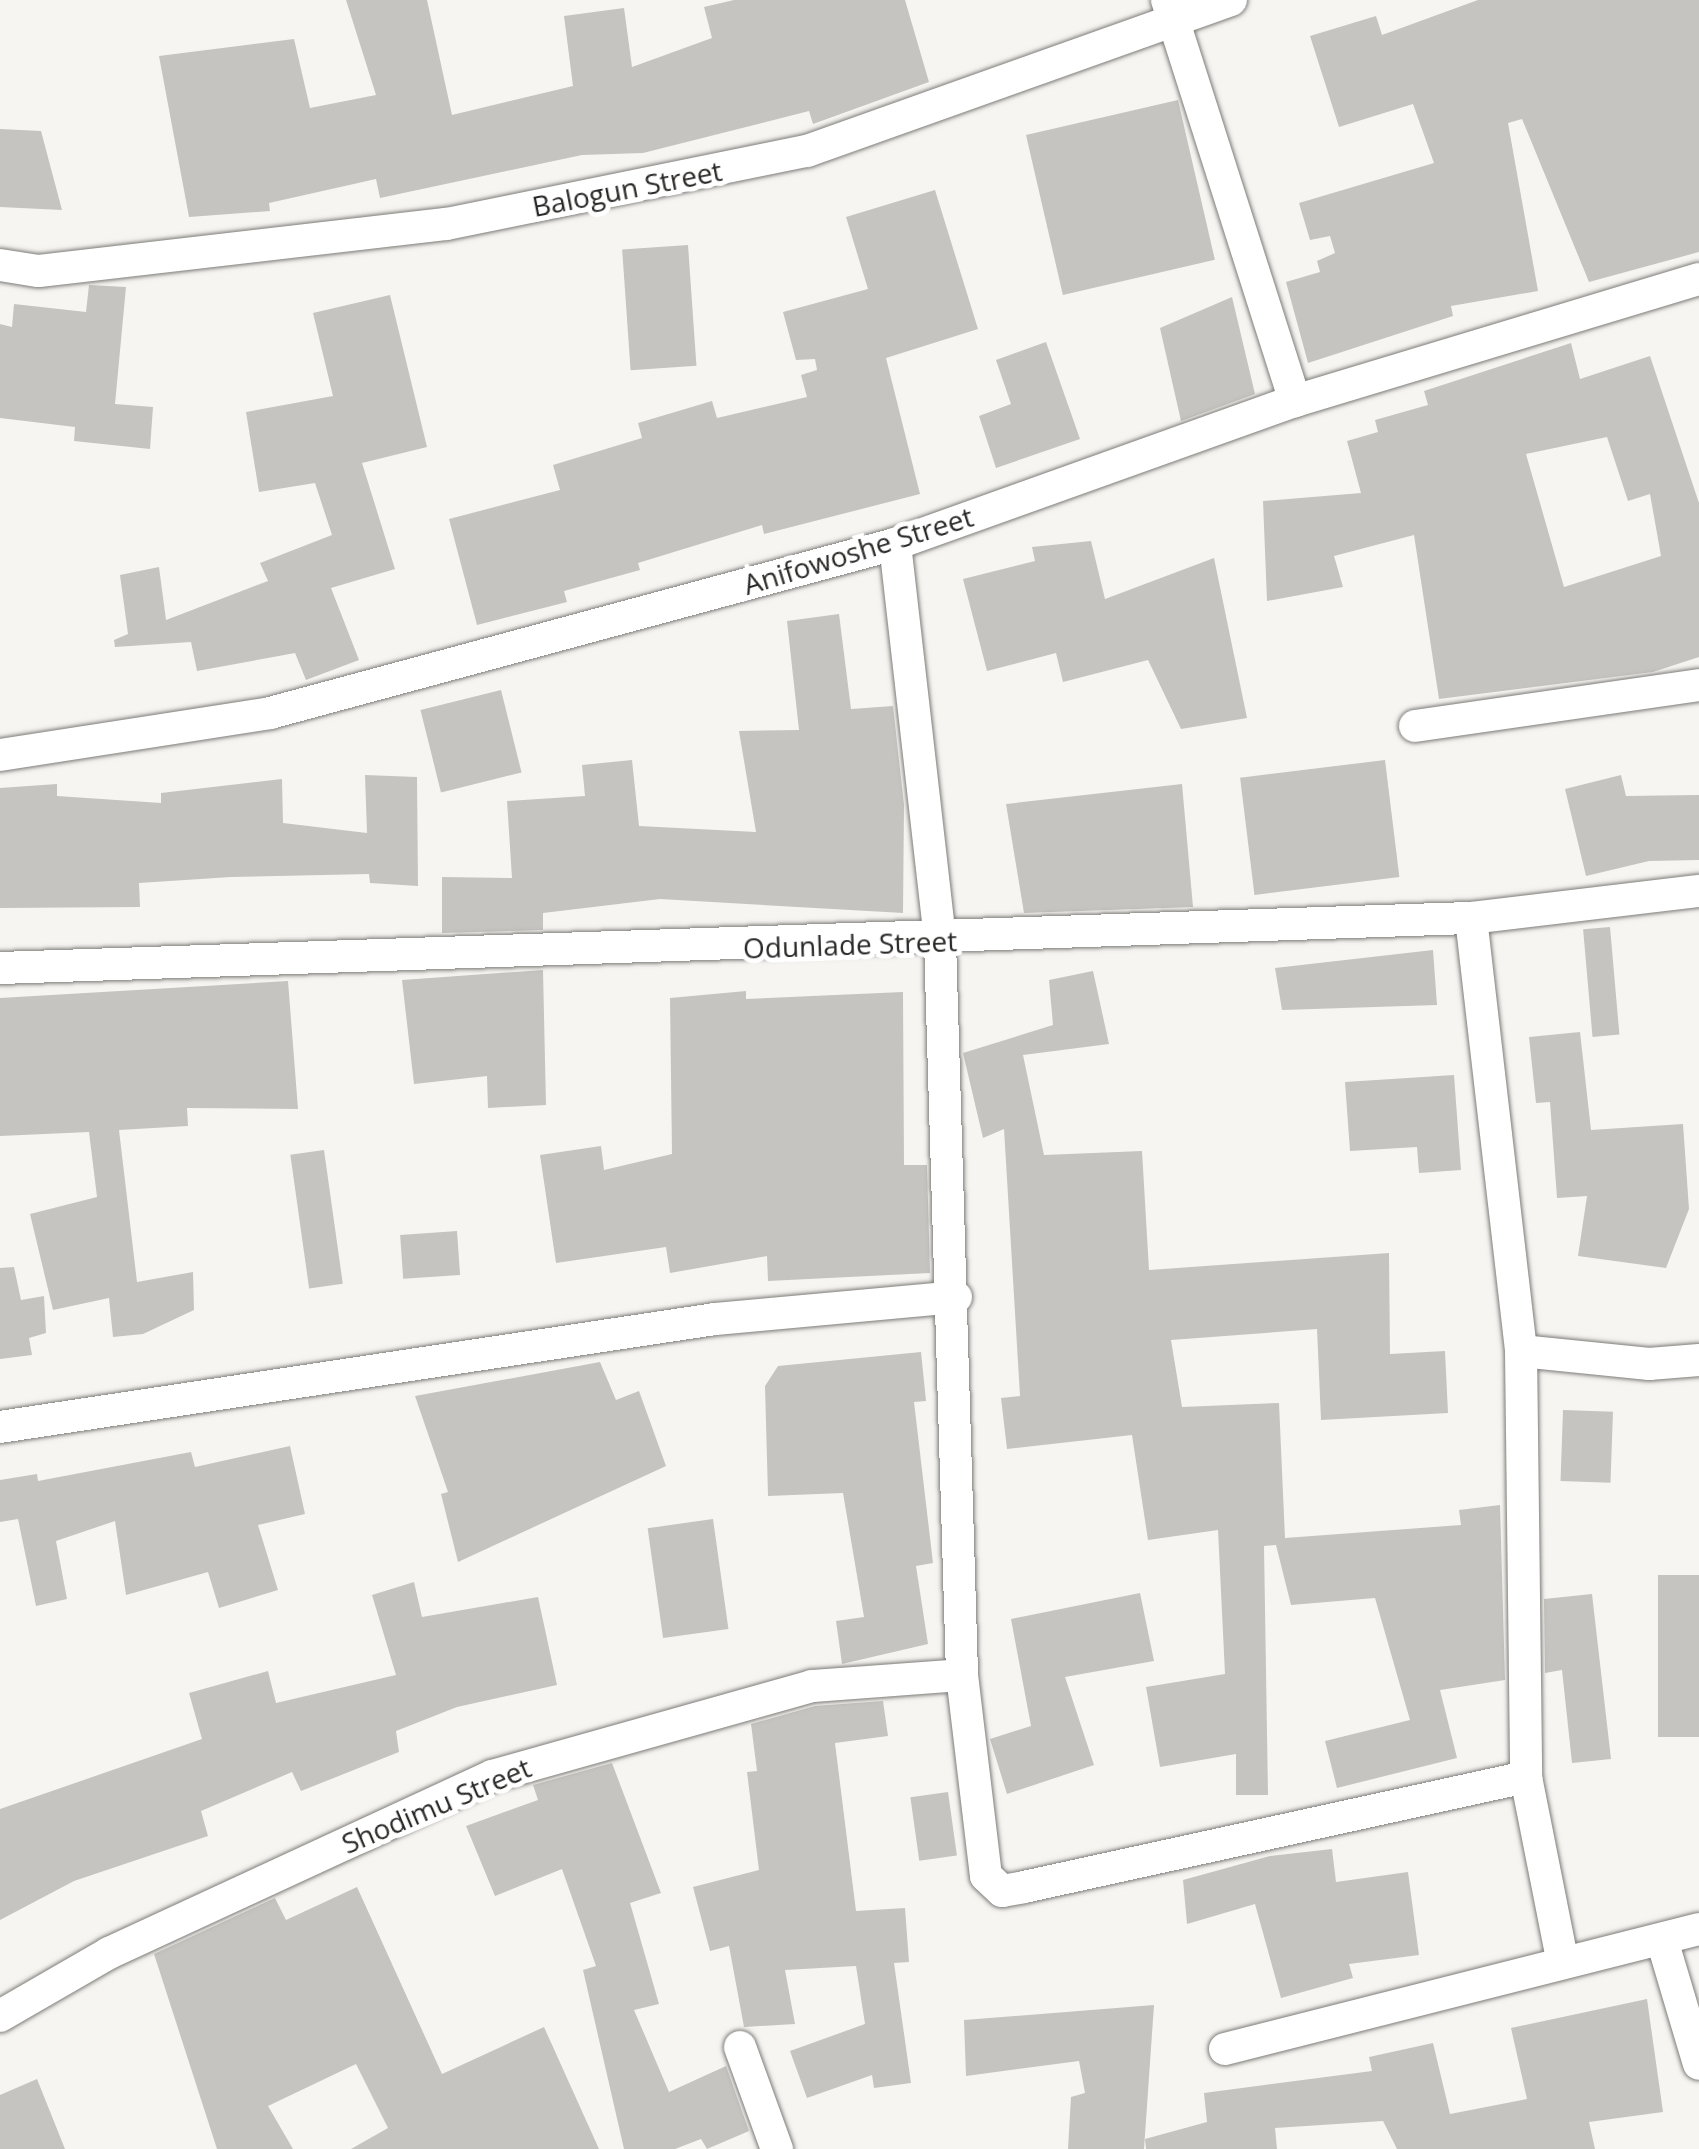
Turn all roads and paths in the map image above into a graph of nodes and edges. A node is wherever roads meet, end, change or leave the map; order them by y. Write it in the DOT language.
graph roads {
  1 [pos="1231,0"];
  2 [pos="1171,9"];
  3 [pos="0,265"];
  4 [pos="1699,280"];
  5 [pos="1294,402"];
  6 [pos="895,544"];
  7 [pos="1699,685"];
  8 [pos="1414,726"];
  9 [pos="0,755"];
  10 [pos="1699,890"];
  11 [pos="1471,918"];
  12 [pos="940,941"];
  13 [pos="0,968"];
  14 [pos="956,1297"];
  15 [pos="1522,1351"];
  16 [pos="1699,1360"];
  17 [pos="0,1427"];
  18 [pos="962,1676"];
  19 [pos="1526,1777"];
  20 [pos="1699,1929"];
  21 [pos="1662,1940"];
  22 [pos="1562,1958"];
  23 [pos="0,2016"];
  24 [pos="740,2047"];
  25 [pos="1225,2049"];
  26 [pos="1699,2064"];
  27 [pos="777,2149"];
  1 -- 2 [label="street, Balogun Street"];
  2 -- 3 [label="street, Balogun Street"];
  2 -- 5 [label="street"];
  4 -- 5 [label="street, Anifowoshe Street"];
  5 -- 6 [label="street, Anifowoshe Street"];
  6 -- 9 [label="street, Anifowoshe Street"];
  6 -- 12 [label="street"];
  7 -- 8 [label="street"];
  10 -- 11 [label="street, Odunlade Street"];
  11 -- 12 [label="street, Odunlade Street"];
  11 -- 15 [label="street"];
  12 -- 13 [label="street, Odunlade Street"];
  12 -- 14 [label="street"];
  14 -- 17 [label="street"];
  14 -- 18 [label="street"];
  15 -- 16 [label="street"];
  15 -- 19 [label="street"];
  18 -- 19 [label="street"];
  18 -- 23 [label="street, Shodimu Street"];
  19 -- 22 [label="street"];
  20 -- 21 [label="street"];
  21 -- 22 [label="street"];
  21 -- 26 [label="street"];
  22 -- 25 [label="street"];
  24 -- 27 [label="street"];
}
